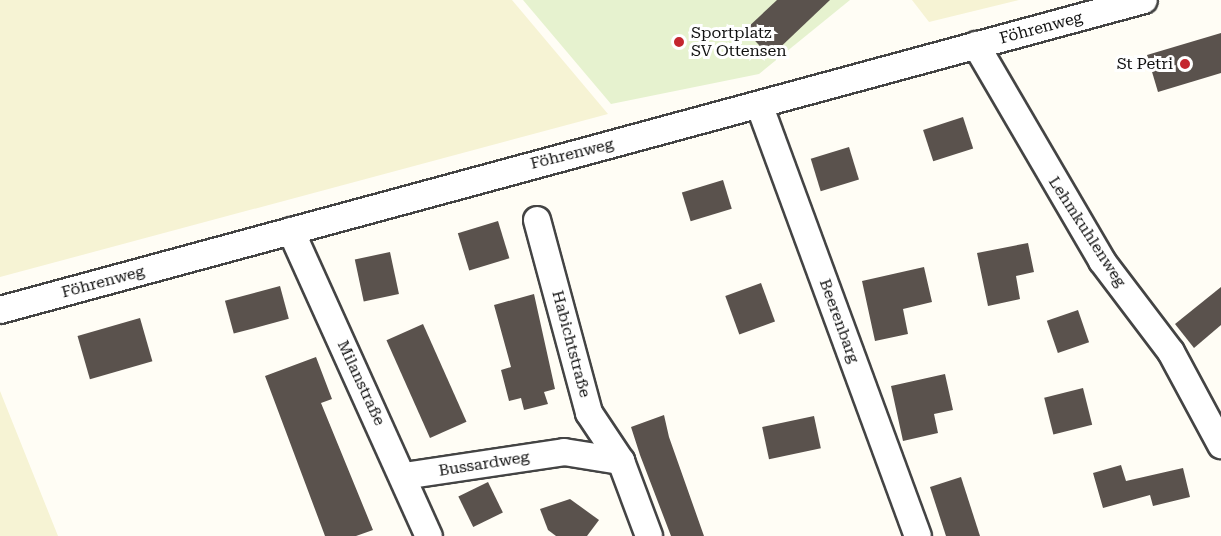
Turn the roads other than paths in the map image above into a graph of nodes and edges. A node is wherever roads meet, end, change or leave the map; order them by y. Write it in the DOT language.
graph roads {
  1 [pos="1144,0"];
  2 [pos="976,45"];
  3 [pos="760,107"];
  4 [pos="537,220"];
  5 [pos="291,231"];
  6 [pos="0,310"];
  7 [pos="1221,445"];
  8 [pos="621,461"];
  9 [pos="404,476"];
  10 [pos="429,536"];
  11 [pos="649,536"];
  12 [pos="918,536"];
  1 -- 2 [label="street, Föhrenweg"];
  2 -- 3 [label="street, Föhrenweg"];
  2 -- 7 [label="street, Lehmkuhlenweg"];
  3 -- 5 [label="street, Föhrenweg"];
  3 -- 12 [label="street, Beerenbarg"];
  4 -- 8 [label="street, Habichtstraße"];
  5 -- 6 [label="street, Föhrenweg"];
  5 -- 9 [label="street, Milanstraße"];
  8 -- 9 [label="street, Bussardweg"];
  8 -- 11 [label="street, Habichtstraße"];
  9 -- 10 [label="street, Milanstraße"];
}
